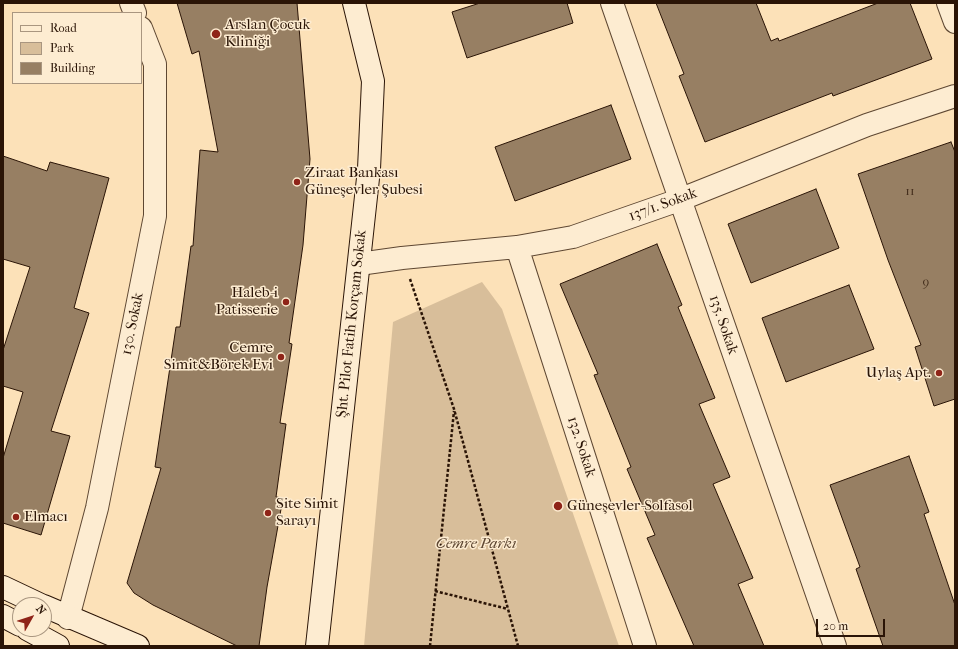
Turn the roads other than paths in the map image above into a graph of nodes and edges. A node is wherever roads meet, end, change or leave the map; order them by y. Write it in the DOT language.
graph roads {
  1 [pos="354,3"];
  2 [pos="612,3"];
  3 [pos="948,3"];
  4 [pos="955,22"];
  5 [pos="142,31"];
  6 [pos="955,96"];
  7 [pos="679,200"];
  8 [pos="517,247"];
  9 [pos="359,264"];
  10 [pos="3,587"];
  11 [pos="24,597"];
  12 [pos="52,610"];
  13 [pos="3,616"];
  14 [pos="68,618"];
  15 [pos="12,621"];
  16 [pos="42,637"];
  17 [pos="58,646"];
  18 [pos="138,646"];
  19 [pos="317,646"];
  20 [pos="645,646"];
  21 [pos="835,646"];
  1 -- 9 [label="street, Şht. Pilot Fatih Korçam Sokak"];
  2 -- 7 [label="street, 135. Sokak"];
  3 -- 4 [label="street"];
  5 -- 14 [label="street, 130. Sokak"];
  6 -- 7 [label="street, 137/1. Sokak"];
  7 -- 8 [label="street, 137/1. Sokak"];
  7 -- 21 [label="street, 135. Sokak"];
  8 -- 9 [label="street, 137/1. Sokak"];
  8 -- 20 [label="street, 132. Sokak"];
  9 -- 19 [label="street, Şht. Pilot Fatih Korçam Sokak"];
  10 -- 11 [label="street"];
  12 -- 14 [label="street"];
  13 -- 15 [label="street"];
  14 -- 18 [label="street"];
  16 -- 17 [label="street"];
}
